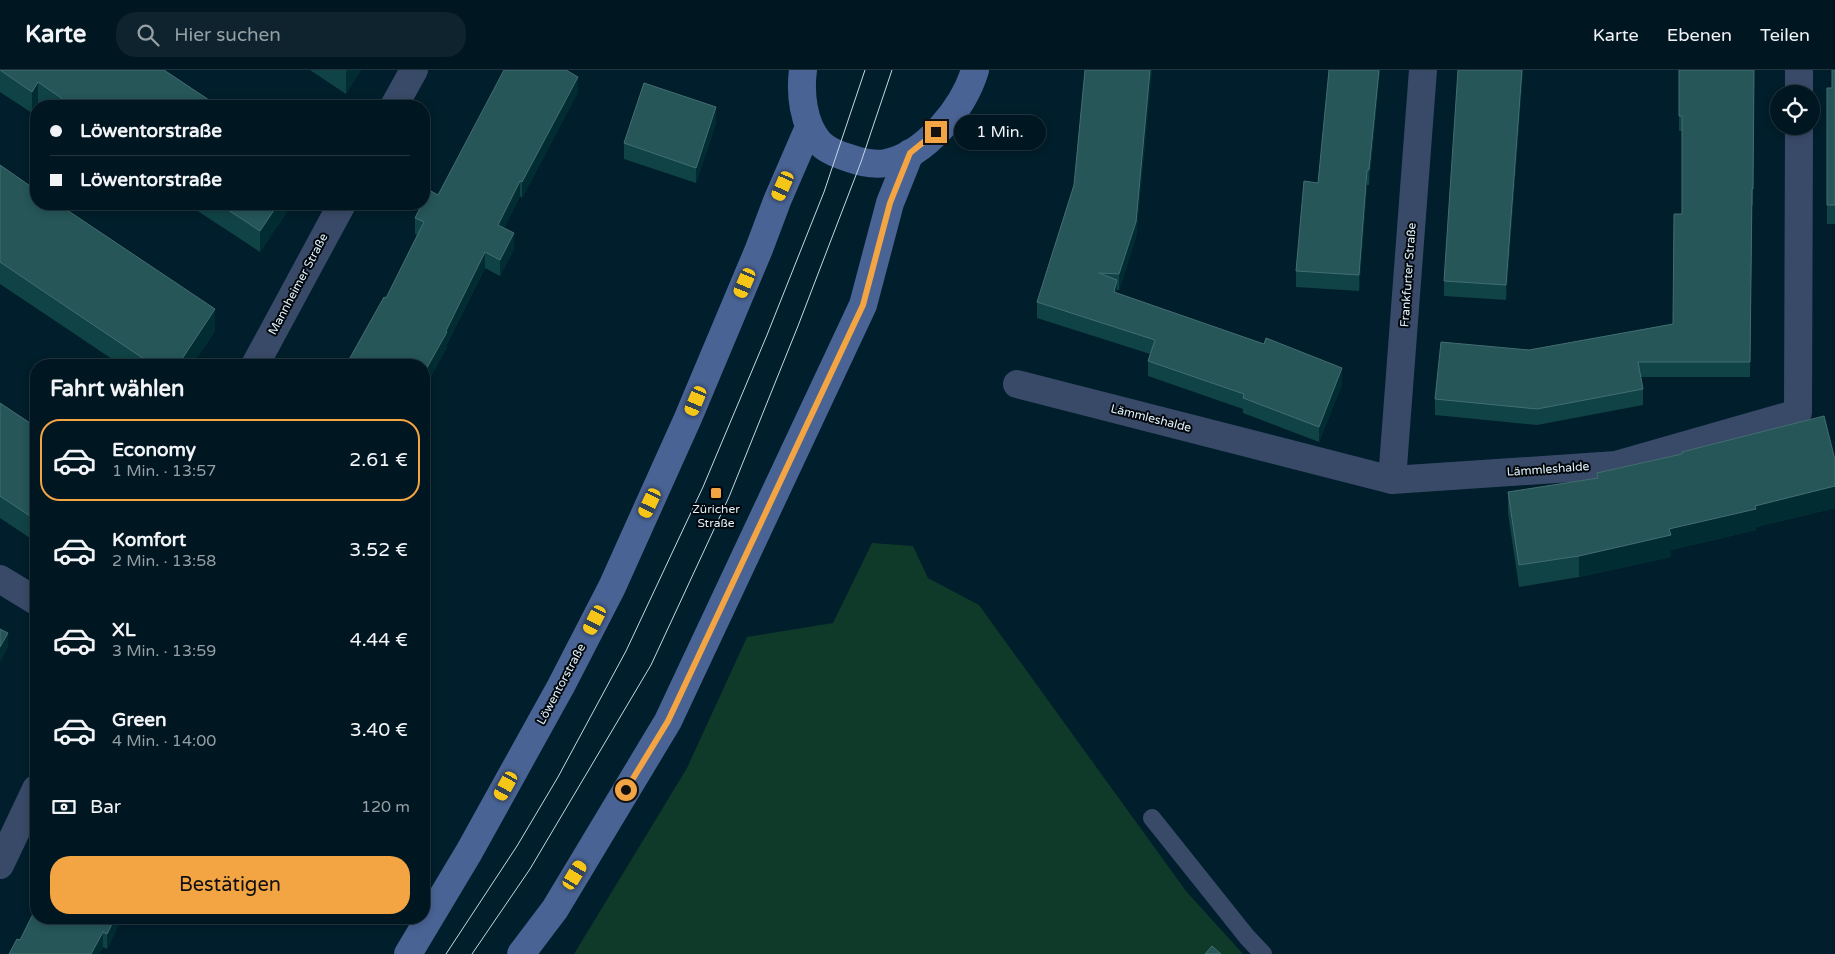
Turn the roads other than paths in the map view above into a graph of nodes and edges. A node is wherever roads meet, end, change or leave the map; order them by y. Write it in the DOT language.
graph roads {
  1 [pos="414,70"];
  2 [pos="803,70"];
  3 [pos="975,70"];
  4 [pos="1423,70"];
  5 [pos="1799,70"];
  6 [pos="1799,85"];
  7 [pos="397,100"];
  8 [pos="809,127"];
  9 [pos="1799,135"];
  10 [pos="910,153"];
  11 [pos="339,210"];
  12 [pos="258,359"];
  13 [pos="1017,384"];
  14 [pos="1392,480"];
  15 [pos="0,579"];
  16 [pos="30,597"];
  17 [pos="30,801"];
  18 [pos="1152,818"];
  19 [pos="0,865"];
  20 [pos="430,917"];
  21 [pos="426,924"];
  22 [pos="408,954"];
  23 [pos="521,954"];
  24 [pos="1263,954"];
  1 -- 7 [label="street"];
  2 -- 8 [label="main road"];
  3 -- 10 [label="main road"];
  4 -- 14 [label="street, Frankfurter Straße"];
  5 -- 6 [label="street"];
  8 -- 10 [label="main road"];
  8 -- 20 [label="main road, Löwentorstraße"];
  9 -- 14 [label="street, Lämmleshalde"];
  10 -- 23 [label="main road"];
  11 -- 12 [label="street, Mannheimer Straße"];
  13 -- 14 [label="street, Lämmleshalde"];
  15 -- 16 [label="street"];
  17 -- 19 [label="street"];
  18 -- 24 [label="lane"];
  21 -- 22 [label="main road, Löwentorstraße"];
}
